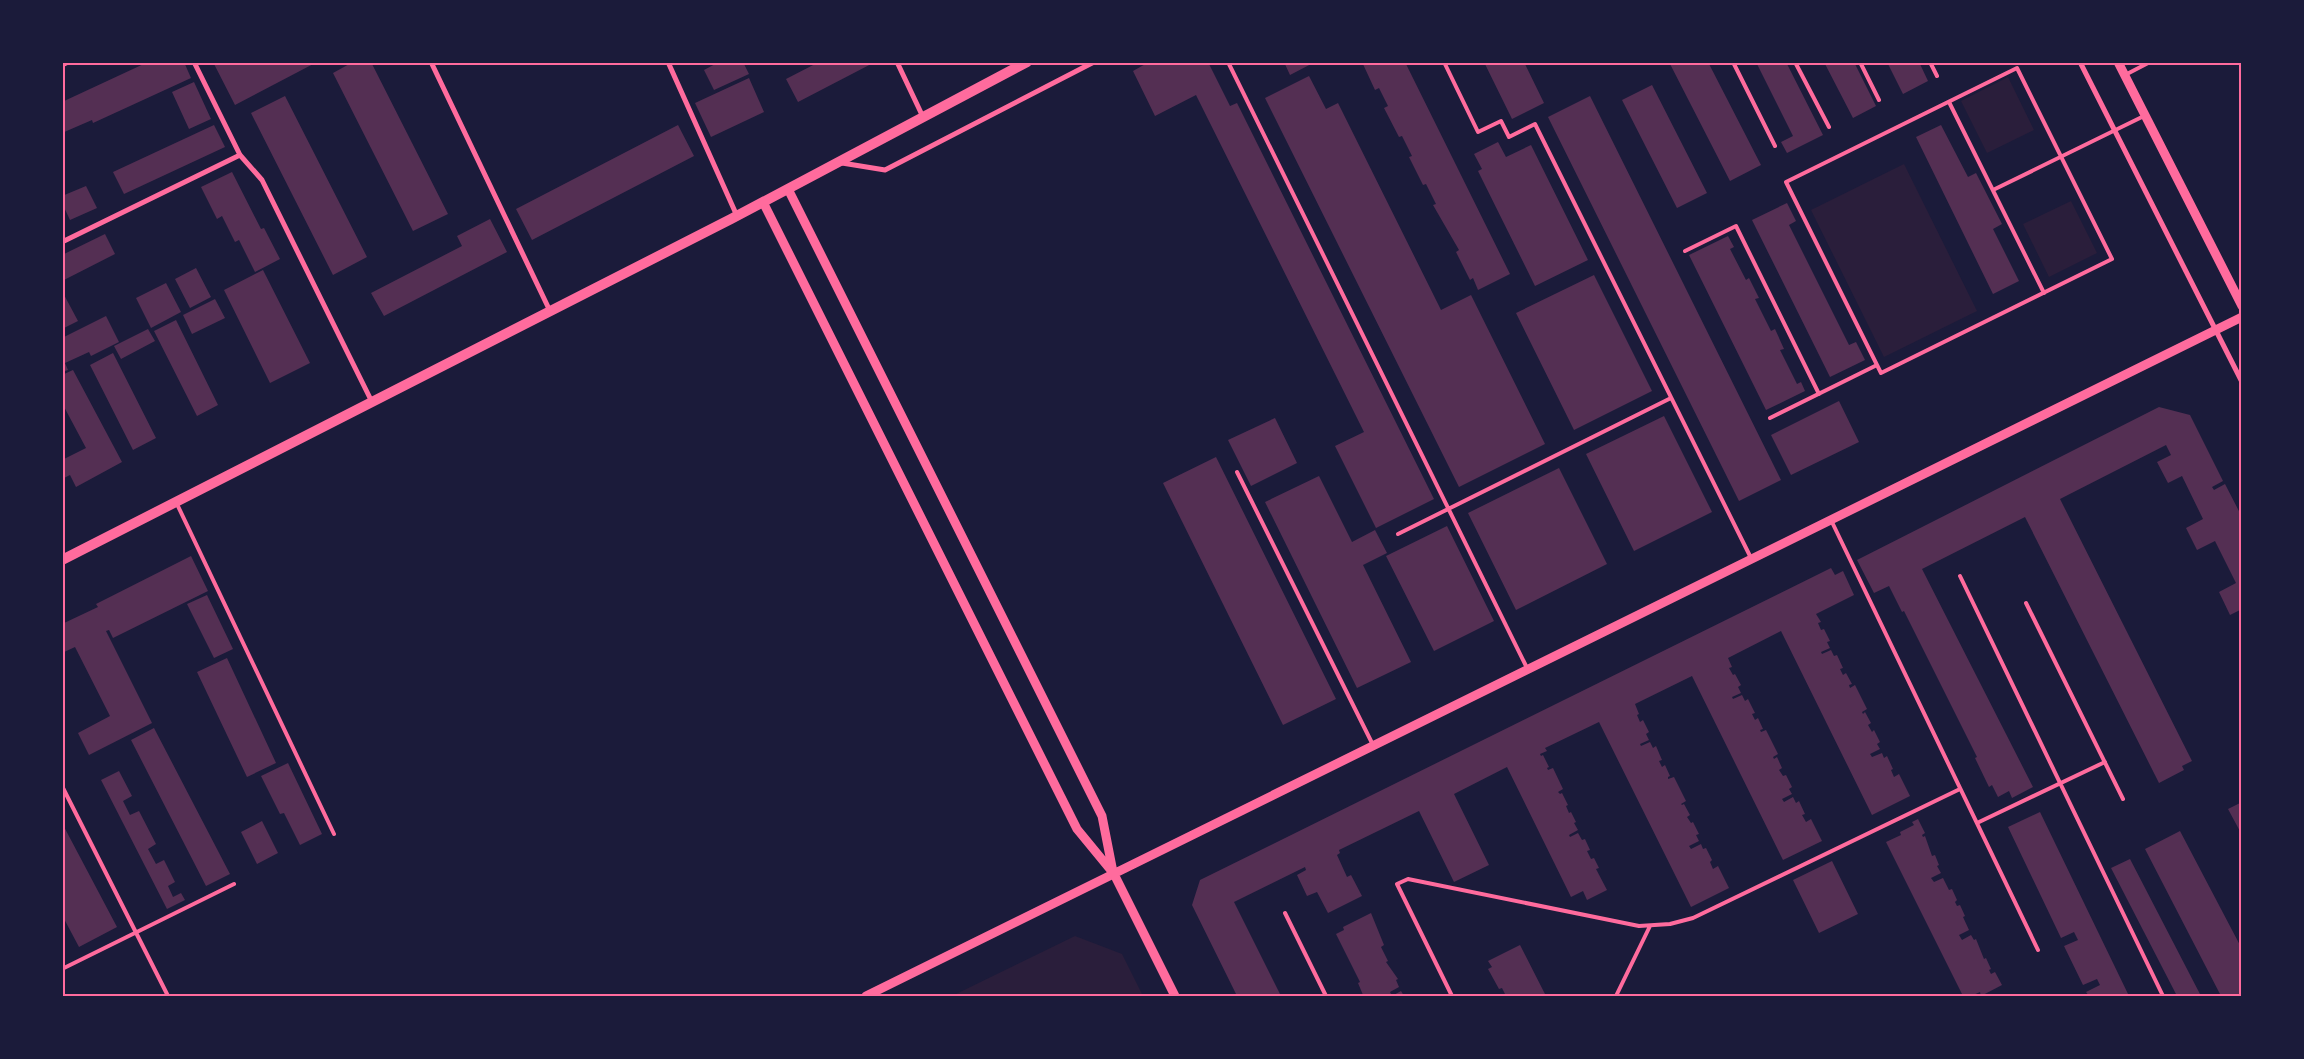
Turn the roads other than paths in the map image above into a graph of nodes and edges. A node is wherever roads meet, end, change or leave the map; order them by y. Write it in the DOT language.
graph roads {
  1 [pos="68,62"];
  2 [pos="194,62"];
  3 [pos="431,62"];
  4 [pos="668,62"];
  5 [pos="897,62"];
  6 [pos="1027,62"];
  7 [pos="1094,62"];
  8 [pos="1228,62"];
  9 [pos="1444,62"];
  10 [pos="1733,62"];
  11 [pos="1795,62"];
  12 [pos="1860,62"];
  13 [pos="1930,62"];
  14 [pos="2080,62"];
  15 [pos="2118,62"];
  16 [pos="2150,62"];
  17 [pos="62,65"];
  18 [pos="1937,76"];
  19 [pos="2124,76"];
  20 [pos="1879,100"];
  21 [pos="1950,102"];
  22 [pos="2145,115"];
  23 [pos="923,117"];
  24 [pos="1828,128"];
  25 [pos="2114,130"];
  26 [pos="1774,146"];
  27 [pos="240,154"];
  28 [pos="2062,156"];
  29 [pos="839,162"];
  30 [pos="788,189"];
  31 [pos="1993,190"];
  32 [pos="763,202"];
  33 [pos="737,216"];
  34 [pos="62,242"];
  35 [pos="1686,251"];
  36 [pos="2044,292"];
  37 [pos="2242,306"];
  38 [pos="550,311"];
  39 [pos="2242,317"];
  40 [pos="2215,330"];
  41 [pos="1877,365"];
  42 [pos="2242,382"];
  43 [pos="1819,394"];
  44 [pos="1672,398"];
  45 [pos="372,402"];
  46 [pos="1770,418"];
  47 [pos="1237,472"];
  48 [pos="176,502"];
  49 [pos="1448,509"];
  50 [pos="1831,520"];
  51 [pos="1398,534"];
  52 [pos="1752,559"];
  53 [pos="62,560"];
  54 [pos="1960,576"];
  55 [pos="2026,603"];
  56 [pos="1528,670"];
  57 [pos="1373,746"];
  58 [pos="2105,762"];
  59 [pos="2060,783"];
  60 [pos="62,786"];
  61 [pos="1960,789"];
  62 [pos="2123,799"];
  63 [pos="1977,823"];
  64 [pos="334,834"];
  65 [pos="1114,874"];
  66 [pos="234,884"];
  67 [pos="1285,914"];
  68 [pos="1650,926"];
  69 [pos="137,932"];
  70 [pos="2038,950"];
  71 [pos="62,969"];
  72 [pos="168,996"];
  73 [pos="866,996"];
  74 [pos="1176,996"];
  75 [pos="1326,996"];
  76 [pos="1452,996"];
  77 [pos="1616,996"];
  78 [pos="2163,996"];
  1 -- 17 [label="street"];
  2 -- 27 [label="street"];
  3 -- 38 [label="street"];
  4 -- 33 [label="street"];
  5 -- 23 [label="street"];
  6 -- 23 [label="main road"];
  7 -- 29 [label="street"];
  8 -- 49 [label="lane"];
  9 -- 44 [label="lane"];
  10 -- 26 [label="lane"];
  11 -- 24 [label="lane"];
  12 -- 20 [label="lane"];
  13 -- 18 [label="lane"];
  14 -- 25 [label="street"];
  15 -- 19 [label="street"];
  16 -- 19 [label="lane"];
  19 -- 22 [label="street"];
  21 -- 28 [label="lane"];
  21 -- 31 [label="lane"];
  21 -- 41 [label="lane"];
  22 -- 25 [label="lane"];
  22 -- 37 [label="street"];
  23 -- 29 [label="main road"];
  25 -- 28 [label="lane"];
  25 -- 40 [label="street"];
  27 -- 34 [label="street"];
  27 -- 45 [label="street"];
  28 -- 31 [label="lane"];
  28 -- 36 [label="lane"];
  29 -- 30 [label="main road"];
  30 -- 32 [label="main road"];
  30 -- 65 [label="street"];
  31 -- 36 [label="lane"];
  32 -- 33 [label="main road"];
  32 -- 65 [label="street"];
  33 -- 38 [label="main road"];
  35 -- 43 [label="lane"];
  36 -- 41 [label="lane"];
  38 -- 45 [label="main road"];
  39 -- 40 [label="street"];
  40 -- 42 [label="street"];
  40 -- 50 [label="street"];
  41 -- 43 [label="lane"];
  43 -- 46 [label="lane"];
  44 -- 49 [label="lane"];
  44 -- 52 [label="lane"];
  45 -- 48 [label="main road"];
  47 -- 57 [label="lane"];
  48 -- 53 [label="main road"];
  48 -- 64 [label="lane"];
  49 -- 51 [label="lane"];
  49 -- 56 [label="lane"];
  50 -- 52 [label="street"];
  50 -- 61 [label="lane"];
  52 -- 56 [label="street"];
  54 -- 59 [label="lane"];
  55 -- 58 [label="lane"];
  56 -- 57 [label="street"];
  57 -- 65 [label="street"];
  58 -- 59 [label="lane"];
  58 -- 62 [label="lane"];
  59 -- 63 [label="lane"];
  59 -- 78 [label="lane"];
  60 -- 69 [label="lane"];
  61 -- 63 [label="lane"];
  61 -- 68 [label="lane"];
  63 -- 70 [label="lane"];
  65 -- 73 [label="street"];
  65 -- 74 [label="street"];
  66 -- 69 [label="lane"];
  67 -- 75 [label="lane"];
  68 -- 76 [label="lane"];
  68 -- 77 [label="lane"];
  69 -- 71 [label="lane"];
  69 -- 72 [label="lane"];
}
